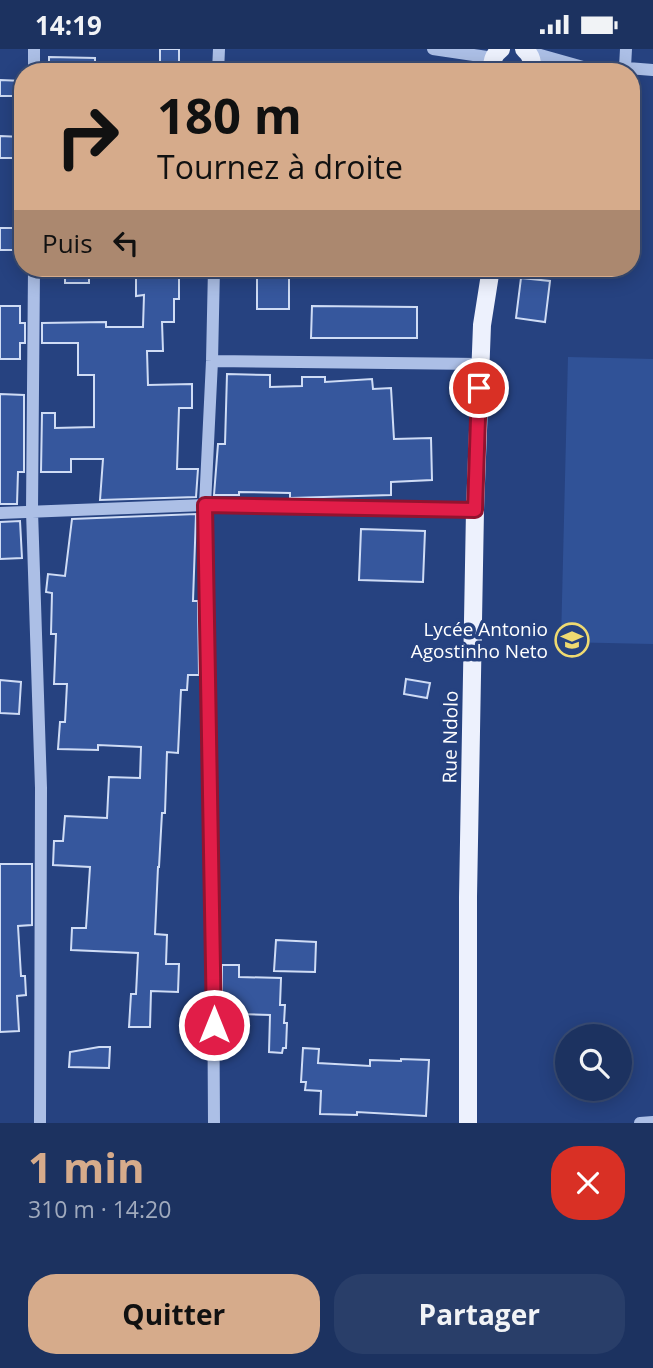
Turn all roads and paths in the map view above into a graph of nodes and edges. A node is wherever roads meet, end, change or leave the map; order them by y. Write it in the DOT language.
graph roads {
  1 [pos="433,49"];
  2 [pos="525,50"];
  3 [pos="497,55"];
  4 [pos="570,63"];
  5 [pos="34,277"];
  6 [pos="214,277"];
  7 [pos="485,277"];
  8 [pos="489,277"];
  9 [pos="487,290"];
  10 [pos="212,361"];
  11 [pos="480,364"];
  12 [pos="205,505"];
  13 [pos="475,510"];
  14 [pos="33,511"];
  15 [pos="0,513"];
  16 [pos="653,1122"];
  17 [pos="40,1123"];
  18 [pos="214,1123"];
  19 [pos="468,1123"];
  20 [pos="640,1123"];
  1 -- 3 [label="street"];
  2 -- 4 [label="street"];
  5 -- 14 [label="street"];
  6 -- 10 [label="street"];
  7 -- 9 [label="main road"];
  8 -- 9 [label="main road, Rue Ndolo"];
  9 -- 11 [label="main road, Rue Ndolo"];
  10 -- 11 [label="street"];
  10 -- 12 [label="street"];
  11 -- 13 [label="main road, Rue Ndolo"];
  12 -- 13 [label="street"];
  12 -- 14 [label="street"];
  12 -- 18 [label="street"];
  13 -- 19 [label="main road, Rue Ndolo"];
  14 -- 15 [label="street"];
  14 -- 17 [label="street"];
  16 -- 20 [label="street"];
}
